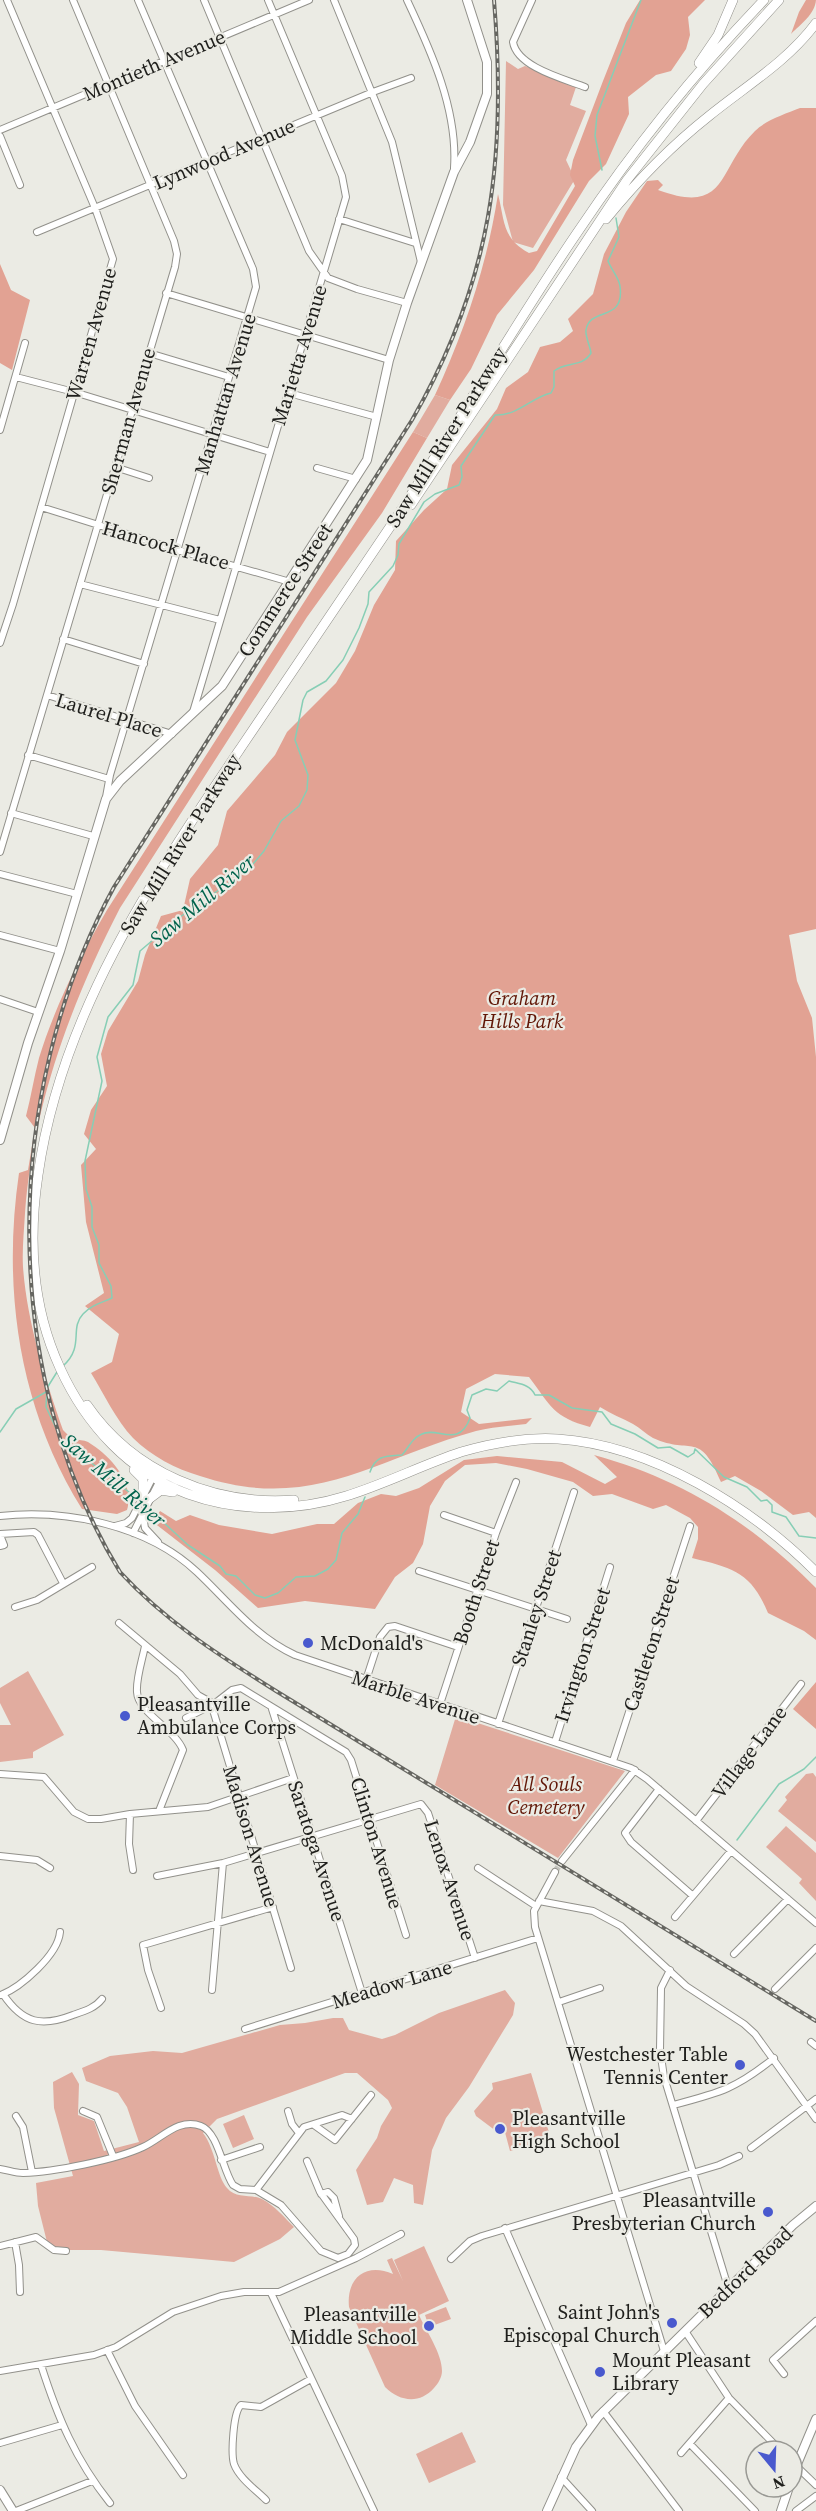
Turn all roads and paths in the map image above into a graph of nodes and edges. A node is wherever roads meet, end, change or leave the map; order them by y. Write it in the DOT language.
graph roads {
  1 [pos="7,0"];
  2 [pos="73,0"];
  3 [pos="138,0"];
  4 [pos="204,0"];
  5 [pos="268,0"];
  6 [pos="309,0"];
  7 [pos="334,0"];
  8 [pos="407,0"];
  9 [pos="467,0"];
  10 [pos="532,0"];
  11 [pos="733,0"];
  12 [pos="764,0"];
  13 [pos="779,0"];
  14 [pos="274,14"];
  15 [pos="816,22"];
  16 [pos="220,38"];
  17 [pos="164,62"];
  18 [pos="411,78"];
  19 [pos="109,85"];
  20 [pos="585,87"];
  21 [pos="373,92"];
  22 [pos="53,108"];
  23 [pos="316,115"];
  24 [pos="0,130"];
  25 [pos="0,136"];
  26 [pos="261,138"];
  27 [pos="206,161"];
  28 [pos="623,168"];
  29 [pos="454,172"];
  30 [pos="20,185"];
  31 [pos="151,185"];
  32 [pos="95,208"];
  33 [pos="339,219"];
  34 [pos="37,232"];
  35 [pos="586,240"];
  36 [pos="415,243"];
  37 [pos="421,263"];
  38 [pos="323,274"];
  39 [pos="166,294"];
  40 [pos="407,303"];
  41 [pos="248,318"];
  42 [pos="306,335"];
  43 [pos="25,343"];
  44 [pos="149,353"];
  45 [pos="389,360"];
  46 [pos="16,377"];
  47 [pos="230,377"];
  48 [pos="74,392"];
  49 [pos="289,393"];
  50 [pos="132,410"];
  51 [pos="377,417"];
  52 [pos="0,430"];
  53 [pos="212,434"];
  54 [pos="270,452"];
  55 [pos="115,468"];
  56 [pos="317,468"];
  57 [pos="149,478"];
  58 [pos="356,479"];
  59 [pos="41,507"];
  60 [pos="98,525"];
  61 [pos="178,550"];
  62 [pos="235,566"];
  63 [pos="290,582"];
  64 [pos="80,584"];
  65 [pos="161,606"];
  66 [pos="220,620"];
  67 [pos="63,639"];
  68 [pos="0,643"];
  69 [pos="144,664"];
  70 [pos="47,695"];
  71 [pos="192,716"];
  72 [pos="127,721"];
  73 [pos="172,734"];
  74 [pos="28,755"];
  75 [pos="110,779"];
  76 [pos="106,799"];
  77 [pos="10,813"];
  78 [pos="93,836"];
  79 [pos="0,852"];
  80 [pos="0,874"];
  81 [pos="76,894"];
  82 [pos="0,935"];
  83 [pos="60,951"];
  84 [pos="0,999"];
  85 [pos="38,1012"];
  86 [pos="0,1140"];
  87 [pos="59,1358"];
  88 [pos="66,1373"];
  89 [pos="107,1440"];
  90 [pos="158,1475"];
  91 [pos="516,1482"];
  92 [pos="574,1492"];
  93 [pos="146,1497"];
  94 [pos="231,1505"];
  95 [pos="140,1510"];
  96 [pos="444,1515"];
  97 [pos="0,1516"];
  98 [pos="690,1526"];
  99 [pos="111,1527"];
  100 [pos="133,1533"];
  101 [pos="496,1533"];
  102 [pos="0,1535"];
  103 [pos="0,1546"];
  104 [pos="162,1546"];
  105 [pos="816,1563"];
  106 [pos="92,1567"];
  107 [pos="610,1567"];
  108 [pos="419,1570"];
  109 [pos="816,1572"];
  110 [pos="63,1583"];
  111 [pos="478,1590"];
  112 [pos="15,1607"];
  113 [pos="535,1609"];
  114 [pos="567,1619"];
  115 [pos="119,1623"];
  116 [pos="146,1646"];
  117 [pos="458,1647"];
  118 [pos="366,1680"];
  119 [pos="801,1684"];
  120 [pos="214,1704"];
  121 [pos="440,1704"];
  122 [pos="272,1709"];
  123 [pos="186,1718"];
  124 [pos="498,1724"];
  125 [pos="555,1742"];
  126 [pos="613,1761"];
  127 [pos="635,1770"];
  128 [pos="0,1774"];
  129 [pos="294,1778"];
  130 [pos="659,1789"];
  131 [pos="238,1797"];
  132 [pos="159,1811"];
  133 [pos="130,1814"];
  134 [pos="369,1819"];
  135 [pos="696,1821"];
  136 [pos="312,1838"];
  137 [pos="731,1851"];
  138 [pos="257,1853"];
  139 [pos="0,1856"];
  140 [pos="561,1861"];
  141 [pos="223,1863"];
  142 [pos="50,1868"];
  143 [pos="478,1868"];
  144 [pos="133,1870"];
  145 [pos="555,1872"];
  146 [pos="157,1876"];
  147 [pos="692,1895"];
  148 [pos="788,1899"];
  149 [pos="538,1903"];
  150 [pos="273,1907"];
  151 [pos="675,1917"];
  152 [pos="816,1923"];
  153 [pos="217,1924"];
  154 [pos="60,1932"];
  155 [pos="406,1935"];
  156 [pos="538,1938"];
  157 [pos="816,1948"];
  158 [pos="734,1954"];
  159 [pos="475,1958"];
  160 [pos="291,1968"];
  161 [pos="670,1970"];
  162 [pos="600,1988"];
  163 [pos="776,1989"];
  164 [pos="212,1990"];
  165 [pos="362,1993"];
  166 [pos="2,1995"];
  167 [pos="102,1999"];
  168 [pos="559,2002"];
  169 [pos="161,2008"];
  170 [pos="245,2029"];
  171 [pos="774,2058"];
  172 [pos="371,2095"];
  173 [pos="816,2099"];
  174 [pos="673,2105"];
  175 [pos="807,2105"];
  176 [pos="288,2111"];
  177 [pos="83,2112"];
  178 [pos="16,2116"];
  179 [pos="816,2118"];
  180 [pos="352,2119"];
  181 [pos="314,2125"];
  182 [pos="299,2133"];
  183 [pos="260,2147"];
  184 [pos="751,2148"];
  185 [pos="113,2156"];
  186 [pos="739,2156"];
  187 [pos="221,2160"];
  188 [pos="307,2161"];
  189 [pos="0,2169"];
  190 [pos="32,2172"];
  191 [pos="693,2173"];
  192 [pos="256,2190"];
  193 [pos="618,2196"];
  194 [pos="816,2206"];
  195 [pos="505,2228"];
  196 [pos="401,2234"];
  197 [pos="15,2242"];
  198 [pos="0,2246"];
  199 [pos="66,2251"];
  200 [pos="451,2259"];
  201 [pos="728,2288"];
  202 [pos="20,2292"];
  203 [pos="271,2293"];
  204 [pos="816,2321"];
  205 [pos="685,2331"];
  206 [pos="108,2350"];
  207 [pos="664,2351"];
  208 [pos="41,2365"];
  209 [pos="0,2371"];
  210 [pos="784,2374"];
  211 [pos="311,2379"];
  212 [pos="729,2398"];
  213 [pos="603,2411"];
  214 [pos="816,2419"];
  215 [pos="62,2425"];
  216 [pos="591,2425"];
  217 [pos="769,2439"];
  218 [pos="0,2443"];
  219 [pos="690,2444"];
  220 [pos="804,2444"];
  221 [pos="681,2453"];
  222 [pos="804,2474"];
  223 [pos="183,2475"];
  224 [pos="561,2477"];
  225 [pos="92,2481"];
  226 [pos="816,2485"];
  227 [pos="0,2490"];
  228 [pos="816,2496"];
  229 [pos="266,2500"];
  230 [pos="110,2503"];
  231 [pos="14,2511"];
  232 [pos="374,2511"];
  233 [pos="547,2511"];
  234 [pos="592,2511"];
  235 [pos="679,2511"];
  236 [pos="755,2511"];
  237 [pos="796,2511"];
  1 -- 22 [label="street, Warren Avenue"];
  2 -- 19 [label="street, Sherman Avenue"];
  3 -- 17 [label="street, Manhattan Avenue"];
  4 -- 16 [label="street"];
  5 -- 14 [label="street, Marietta Avenue"];
  6 -- 14 [label="street, Montieth Avenue"];
  7 -- 21 [label="street"];
  8 -- 29 [label="street, Commerce Street"];
  9 -- 29 [label="main road"];
  10 -- 20 [label="street"];
  11 -- 28 [label="highway"];
  12 -- 28 [label="highway, Saw Mill River Parkway"];
  13 -- 35 [label="highway, Saw Mill River Parkway"];
  14 -- 16 [label="street, Montieth Avenue"];
  14 -- 23 [label="street, Marietta Avenue"];
  15 -- 35 [label="highway"];
  16 -- 17 [label="street, Montieth Avenue"];
  16 -- 26 [label="street"];
  17 -- 19 [label="street, Montieth Avenue"];
  17 -- 27 [label="street, Manhattan Avenue"];
  18 -- 21 [label="street, Lynwood Avenue"];
  19 -- 22 [label="street, Montieth Avenue"];
  19 -- 31 [label="street, Sherman Avenue"];
  21 -- 23 [label="street, Lynwood Avenue"];
  21 -- 36 [label="street"];
  22 -- 24 [label="street, Montieth Avenue"];
  22 -- 32 [label="street, Warren Avenue"];
  23 -- 26 [label="street, Lynwood Avenue"];
  23 -- 33 [label="street, Marietta Avenue"];
  25 -- 30 [label="street"];
  26 -- 27 [label="street, Lynwood Avenue"];
  26 -- 38 [label="street"];
  27 -- 31 [label="street, Lynwood Avenue"];
  27 -- 41 [label="street, Manhattan Avenue"];
  28 -- 87 [label="highway, Saw Mill River Parkway"];
  29 -- 37 [label="main road, Commerce Street"];
  31 -- 32 [label="street, Lynwood Avenue"];
  31 -- 39 [label="street, Sherman Avenue"];
  32 -- 34 [label="street, Lynwood Avenue"];
  32 -- 48 [label="street, Warren Avenue"];
  33 -- 36 [label="street"];
  33 -- 38 [label="street, Marietta Avenue"];
  35 -- 87 [label="highway, Saw Mill River Parkway"];
  36 -- 37 [label="street"];
  37 -- 40 [label="main road, Commerce Street"];
  38 -- 40 [label="street"];
  38 -- 42 [label="street, Marietta Avenue"];
  39 -- 41 [label="street"];
  39 -- 44 [label="street, Sherman Avenue"];
  40 -- 45 [label="main road, Commerce Street"];
  41 -- 42 [label="street"];
  41 -- 47 [label="street, Manhattan Avenue"];
  42 -- 45 [label="street"];
  42 -- 49 [label="street, Marietta Avenue"];
  43 -- 46 [label="street"];
  44 -- 47 [label="street"];
  44 -- 50 [label="street, Sherman Avenue"];
  45 -- 51 [label="main road, Commerce Street"];
  46 -- 48 [label="street"];
  46 -- 52 [label="street"];
  47 -- 53 [label="street, Manhattan Avenue"];
  48 -- 50 [label="street"];
  48 -- 59 [label="street, Warren Avenue"];
  49 -- 51 [label="street"];
  49 -- 54 [label="street, Marietta Avenue"];
  50 -- 53 [label="street"];
  50 -- 55 [label="street, Sherman Avenue"];
  51 -- 58 [label="main road, Commerce Street"];
  53 -- 54 [label="street"];
  53 -- 61 [label="street, Manhattan Avenue"];
  54 -- 62 [label="street, Marietta Avenue"];
  55 -- 57 [label="street"];
  55 -- 60 [label="street, Sherman Avenue"];
  56 -- 58 [label="street"];
  58 -- 63 [label="main road, Commerce Street"];
  59 -- 60 [label="street, Hancock Place"];
  59 -- 68 [label="street, Warren Avenue"];
  60 -- 61 [label="street, Hancock Place"];
  60 -- 64 [label="street, Sherman Avenue"];
  61 -- 62 [label="street, Hancock Place"];
  61 -- 65 [label="street, Manhattan Avenue"];
  62 -- 63 [label="street, Hancock Place"];
  62 -- 66 [label="street, Marietta Avenue"];
  63 -- 71 [label="main road, Commerce Street"];
  64 -- 65 [label="street"];
  64 -- 67 [label="street, Sherman Avenue"];
  65 -- 66 [label="street"];
  65 -- 69 [label="street, Manhattan Avenue"];
  66 -- 71 [label="street, Marietta Avenue"];
  67 -- 69 [label="street"];
  67 -- 70 [label="street, Sherman Avenue"];
  69 -- 72 [label="street, Manhattan Avenue"];
  70 -- 72 [label="street, Laurel Place"];
  70 -- 74 [label="street, Sherman Avenue"];
  71 -- 73 [label="main road, Commerce Street"];
  72 -- 73 [label="street, Laurel Place"];
  72 -- 75 [label="street, Manhattan Avenue"];
  73 -- 76 [label="main road, Commerce Street"];
  74 -- 75 [label="street"];
  74 -- 77 [label="street, Sherman Avenue"];
  75 -- 76 [label="street, Manhattan Avenue"];
  76 -- 78 [label="main road, Commerce Street"];
  77 -- 78 [label="street"];
  77 -- 79 [label="street, Sherman Avenue"];
  78 -- 81 [label="main road, Commerce Street"];
  80 -- 81 [label="street"];
  81 -- 83 [label="main road, Commerce Street"];
  82 -- 83 [label="street"];
  83 -- 85 [label="main road, Commerce Street"];
  84 -- 85 [label="street"];
  85 -- 86 [label="main road, Commerce Street"];
  87 -- 88 [label="highway, Saw Mill River Parkway"];
  88 -- 89 [label="highway, Saw Mill River Parkway"];
  88 -- 90 [label="highway, Saw Mill River Parkway"];
  89 -- 90 [label="highway, Saw Mill River Parkway"];
  89 -- 93 [label="highway"];
  90 -- 93 [label="street"];
  90 -- 94 [label="highway, Saw Mill River Parkway"];
  90 -- 105 [label="highway, Saw Mill River Parkway"];
  91 -- 101 [label="street, Booth Street"];
  92 -- 113 [label="street, Stanley Street"];
  93 -- 94 [label="highway"];
  93 -- 95 [label="street"];
  94 -- 109 [label="highway, Saw Mill River Parkway"];
  95 -- 99 [label="street"];
  95 -- 100 [label="street"];
  95 -- 104 [label="street"];
  96 -- 101 [label="street"];
  97 -- 99 [label="street, Marble Avenue"];
  98 -- 126 [label="street, Castleton Street"];
  99 -- 100 [label="street, Marble Avenue"];
  100 -- 104 [label="street, Marble Avenue"];
  101 -- 111 [label="street, Booth Street"];
  102 -- 103 [label="street"];
  102 -- 110 [label="street"];
  104 -- 118 [label="street, Marble Avenue"];
  106 -- 110 [label="street"];
  107 -- 125 [label="street, Irvington Street"];
  108 -- 111 [label="street"];
  110 -- 112 [label="street"];
  111 -- 113 [label="street"];
  111 -- 117 [label="street, Booth Street"];
  113 -- 114 [label="street"];
  113 -- 124 [label="street, Stanley Street"];
  115 -- 116 [label="street"];
  116 -- 120 [label="street"];
  116 -- 132 [label="street"];
  117 -- 118 [label="street"];
  117 -- 121 [label="street, Booth Street"];
  118 -- 121 [label="street, Marble Avenue"];
  119 -- 135 [label="street, Village Lane"];
  120 -- 122 [label="street"];
  120 -- 123 [label="street"];
  120 -- 131 [label="street, Madison Avenue"];
  121 -- 124 [label="street, Marble Avenue"];
  122 -- 129 [label="street, Saratoga Avenue"];
  122 -- 134 [label="street, Clinton Avenue"];
  124 -- 125 [label="street, Marble Avenue"];
  125 -- 126 [label="street, Marble Avenue"];
  126 -- 127 [label="street, Marble Avenue"];
  127 -- 130 [label="street, Marble Avenue"];
  127 -- 140 [label="street"];
  128 -- 133 [label="street"];
  129 -- 131 [label="street"];
  129 -- 136 [label="street, Saratoga Avenue"];
  130 -- 135 [label="street, Marble Avenue"];
  130 -- 147 [label="street"];
  131 -- 132 [label="street"];
  131 -- 138 [label="street, Madison Avenue"];
  132 -- 133 [label="street"];
  133 -- 144 [label="street"];
  134 -- 136 [label="street"];
  134 -- 155 [label="street, Clinton Avenue"];
  134 -- 159 [label="street, Lenox Avenue"];
  135 -- 137 [label="street, Marble Avenue"];
  136 -- 138 [label="street"];
  136 -- 165 [label="street, Saratoga Avenue"];
  137 -- 147 [label="street"];
  137 -- 148 [label="street, Marble Avenue"];
  138 -- 141 [label="street"];
  138 -- 150 [label="street, Madison Avenue"];
  139 -- 142 [label="street"];
  141 -- 146 [label="street"];
  141 -- 153 [label="street"];
  143 -- 149 [label="street"];
  145 -- 149 [label="street"];
  147 -- 151 [label="street"];
  148 -- 152 [label="street, Marble Avenue"];
  148 -- 158 [label="street"];
  149 -- 156 [label="street"];
  149 -- 161 [label="street"];
  150 -- 153 [label="street"];
  150 -- 160 [label="street, Madison Avenue"];
  153 -- 164 [label="street"];
  153 -- 169 [label="street"];
  154 -- 166 [label="street"];
  156 -- 159 [label="street, Meadow Lane"];
  156 -- 168 [label="street"];
  157 -- 163 [label="street"];
  159 -- 165 [label="street, Meadow Lane"];
  161 -- 171 [label="street"];
  161 -- 174 [label="street"];
  162 -- 168 [label="street"];
  165 -- 170 [label="street, Meadow Lane"];
  166 -- 167 [label="street"];
  168 -- 193 [label="street"];
  171 -- 174 [label="street"];
  171 -- 175 [label="street"];
  172 -- 180 [label="street"];
  173 -- 175 [label="street"];
  174 -- 191 [label="street"];
  175 -- 179 [label="street"];
  175 -- 184 [label="street"];
  176 -- 182 [label="street"];
  177 -- 185 [label="street"];
  178 -- 190 [label="street"];
  180 -- 181 [label="street"];
  180 -- 181 [label="street"];
  181 -- 182 [label="street"];
  182 -- 192 [label="street"];
  183 -- 187 [label="street"];
  185 -- 187 [label="street"];
  185 -- 190 [label="street"];
  186 -- 191 [label="street"];
  187 -- 192 [label="street"];
  188 -- 192 [label="street"];
  189 -- 190 [label="street"];
  191 -- 193 [label="street"];
  191 -- 201 [label="street"];
  193 -- 195 [label="street"];
  193 -- 207 [label="street"];
  194 -- 201 [label="main road, Bedford Road"];
  195 -- 200 [label="street"];
  195 -- 216 [label="street"];
  196 -- 203 [label="street"];
  197 -- 198 [label="street"];
  197 -- 199 [label="street"];
  197 -- 202 [label="street"];
  201 -- 205 [label="main road, Bedford Road"];
  203 -- 206 [label="street"];
  203 -- 211 [label="street"];
  204 -- 210 [label="street"];
  205 -- 207 [label="main road, Bedford Road"];
  205 -- 212 [label="street"];
  206 -- 208 [label="street"];
  206 -- 223 [label="street"];
  207 -- 213 [label="main road, Bedford Road"];
  208 -- 209 [label="street"];
  208 -- 215 [label="street"];
  211 -- 229 [label="street"];
  211 -- 232 [label="street"];
  212 -- 217 [label="street"];
  212 -- 219 [label="street"];
  213 -- 216 [label="main road, Bedford Road"];
  213 -- 235 [label="street"];
  214 -- 220 [label="main road"];
  215 -- 218 [label="street"];
  215 -- 225 [label="street"];
  216 -- 224 [label="main road, Bedford Road"];
  219 -- 221 [label="street"];
  219 -- 236 [label="street"];
  222 -- 226 [label="street"];
  224 -- 233 [label="main road, Bedford Road"];
  224 -- 234 [label="street"];
  225 -- 230 [label="street"];
  225 -- 231 [label="street"];
  227 -- 231 [label="main road"];
  228 -- 237 [label="street"];
}
